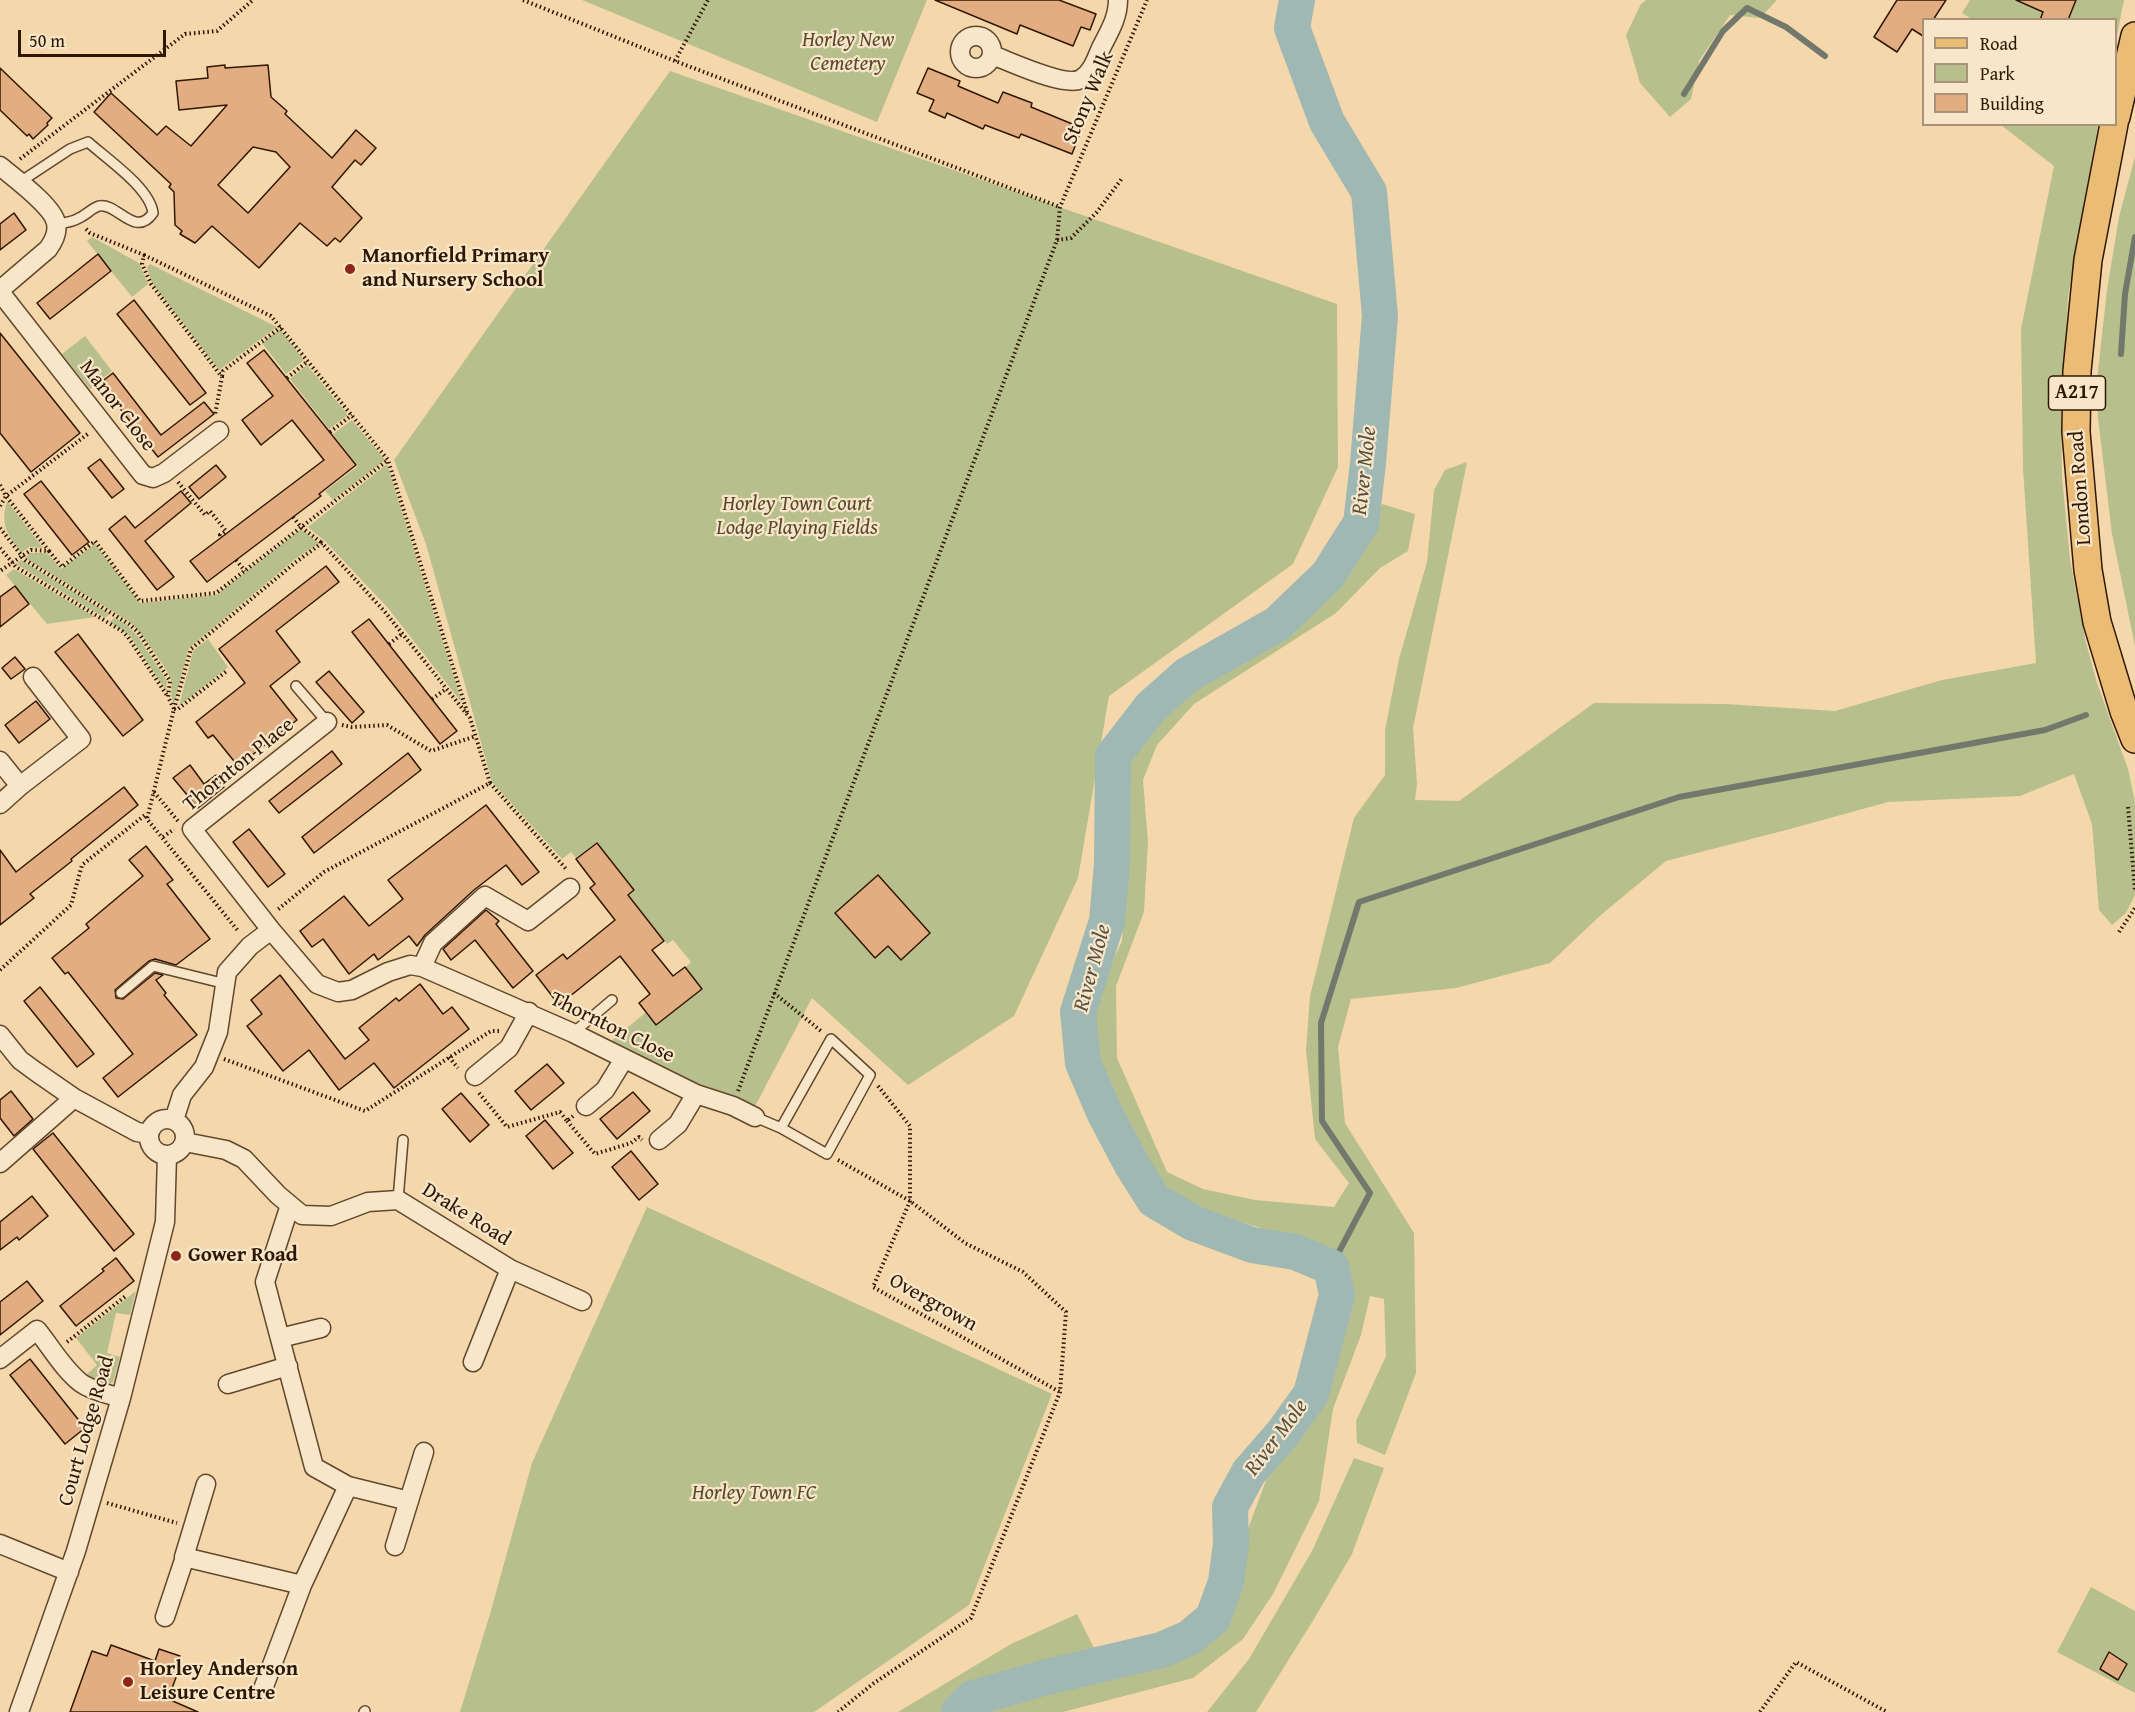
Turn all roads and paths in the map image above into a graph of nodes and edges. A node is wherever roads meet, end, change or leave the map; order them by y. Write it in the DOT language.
graph roads {
  1 [pos="253,0"];
  2 [pos="523,0"];
  3 [pos="708,0"];
  4 [pos="1118,0"];
  5 [pos="1147,0"];
  6 [pos="2135,36"];
  7 [pos="992,54"];
  8 [pos="675,61"];
  9 [pos="2117,109"];
  10 [pos="2114,126"];
  11 [pos="2,168"];
  12 [pos="1123,177"];
  13 [pos="20,182"];
  14 [pos="1060,207"];
  15 [pos="77,220"];
  16 [pos="57,227"];
  17 [pos="1057,240"];
  18 [pos="144,255"];
  19 [pos="0,291"];
  20 [pos="280,327"];
  21 [pos="308,362"];
  22 [pos="222,377"];
  23 [pos="287,378"];
  24 [pos="352,416"];
  25 [pos="101,423"];
  26 [pos="219,431"];
  27 [pos="330,432"];
  28 [pos="388,460"];
  29 [pos="168,470"];
  30 [pos="0,485"];
  31 [pos="6,496"];
  32 [pos="0,506"];
  33 [pos="293,517"];
  34 [pos="301,527"];
  35 [pos="0,528"];
  36 [pos="222,538"];
  37 [pos="322,543"];
  38 [pos="0,548"];
  39 [pos="49,551"];
  40 [pos="20,556"];
  41 [pos="236,560"];
  42 [pos="11,563"];
  43 [pos="0,571"];
  44 [pos="245,571"];
  45 [pos="402,634"];
  46 [pos="388,644"];
  47 [pos="228,670"];
  48 [pos="33,677"];
  49 [pos="296,686"];
  50 [pos="446,689"];
  51 [pos="168,697"];
  52 [pos="432,699"];
  53 [pos="174,709"];
  54 [pos="470,718"];
  55 [pos="327,722"];
  56 [pos="476,736"];
  57 [pos="2135,739"];
  58 [pos="0,761"];
  59 [pos="490,783"];
  60 [pos="20,786"];
  61 [pos="154,792"];
  62 [pos="0,804"];
  63 [pos="2128,807"];
  64 [pos="147,819"];
  65 [pos="180,824"];
  66 [pos="570,888"];
  67 [pos="2135,890"];
  68 [pos="2135,908"];
  69 [pos="268,925"];
  70 [pos="2119,932"];
  71 [pos="250,946"];
  72 [pos="422,967"];
  73 [pos="0,970"];
  74 [pos="226,984"];
  75 [pos="121,993"];
  76 [pos="774,993"];
  77 [pos="612,1000"];
  78 [pos="529,1012"];
  79 [pos="518,1033"];
  80 [pos="573,1033"];
  81 [pos="0,1035"];
  82 [pos="831,1039"];
  83 [pos="209,1054"];
  84 [pos="449,1058"];
  85 [pos="624,1059"];
  86 [pos="870,1075"];
  87 [pos="472,1080"];
  88 [pos="696,1094"];
  89 [pos="74,1098"];
  90 [pos="586,1106"];
  91 [pos="732,1106"];
  92 [pos="755,1117"];
  93 [pos="174,1120"];
  94 [pos="567,1121"];
  95 [pos="781,1128"];
  96 [pos="149,1134"];
  97 [pos="403,1140"];
  98 [pos="659,1140"];
  99 [pos="185,1142"];
  100 [pos="827,1154"];
  101 [pos="167,1156"];
  102 [pos="0,1163"];
  103 [pos="398,1200"];
  104 [pos="910,1201"];
  105 [pos="290,1205"];
  106 [pos="510,1269"];
  107 [pos="152,1276"];
  108 [pos="582,1301"];
  109 [pos="321,1328"];
  110 [pos="280,1338"];
  111 [pos="55,1352"];
  112 [pos="0,1359"];
  113 [pos="473,1362"];
  114 [pos="288,1366"];
  115 [pos="228,1384"];
  116 [pos="1060,1392"];
  117 [pos="121,1398"];
  118 [pos="424,1452"];
  119 [pos="206,1484"];
  120 [pos="348,1486"];
  121 [pos="92,1498"];
  122 [pos="409,1501"];
  123 [pos="194,1528"];
  124 [pos="0,1544"];
  125 [pos="395,1546"];
  126 [pos="185,1557"];
  127 [pos="69,1572"];
  128 [pos="302,1585"];
  129 [pos="165,1617"];
  130 [pos="263,1689"];
  131 [pos="19,1712"];
  132 [pos="838,1712"];
  133 [pos="1760,1712"];
  134 [pos="1887,1712"];
  1 -- 11 [label="path"];
  2 -- 8 [label="path"];
  3 -- 8 [label="path"];
  4 -- 7 [label="street"];
  5 -- 14 [label="path, Stony Walk"];
  6 -- 9 [label="main road"];
  8 -- 14 [label="path"];
  10 -- 57 [label="main road, London Road / A217"];
  11 -- 13 [label="street"];
  12 -- 17 [label="path"];
  13 -- 15 [label="lane"];
  13 -- 16 [label="street"];
  14 -- 17 [label="path, Stony Walk"];
  15 -- 16 [label="lane"];
  15 -- 18 [label="path"];
  16 -- 19 [label="street"];
  17 -- 76 [label="path, Stony Walk"];
  18 -- 20 [label="path"];
  18 -- 22 [label="path"];
  19 -- 25 [label="street, Manor Close"];
  20 -- 21 [label="path"];
  20 -- 22 [label="path"];
  21 -- 23 [label="path"];
  21 -- 24 [label="path"];
  22 -- 26 [label="path"];
  24 -- 27 [label="path"];
  24 -- 28 [label="path"];
  25 -- 29 [label="street, Manor Close"];
  25 -- 31 [label="path"];
  26 -- 29 [label="street, Manor Close"];
  28 -- 34 [label="path"];
  28 -- 54 [label="path"];
  29 -- 36 [label="path"];
  30 -- 31 [label="path"];
  31 -- 32 [label="path"];
  31 -- 39 [label="path"];
  33 -- 34 [label="path"];
  34 -- 37 [label="path"];
  34 -- 44 [label="path"];
  35 -- 40 [label="path"];
  37 -- 45 [label="path"];
  37 -- 53 [label="path"];
  38 -- 42 [label="path"];
  39 -- 40 [label="path"];
  39 -- 44 [label="path"];
  40 -- 42 [label="path"];
  40 -- 51 [label="path"];
  41 -- 44 [label="path"];
  42 -- 43 [label="path"];
  42 -- 51 [label="path"];
  45 -- 46 [label="path"];
  45 -- 50 [label="path"];
  47 -- 53 [label="path"];
  48 -- 60 [label="street"];
  49 -- 55 [label="lane"];
  50 -- 52 [label="path"];
  50 -- 54 [label="path"];
  51 -- 53 [label="path"];
  53 -- 61 [label="path"];
  54 -- 56 [label="path"];
  55 -- 56 [label="path"];
  55 -- 69 [label="street, Thornton Place"];
  56 -- 59 [label="path"];
  58 -- 60 [label="street"];
  59 -- 66 [label="path"];
  59 -- 69 [label="path"];
  60 -- 62 [label="street"];
  61 -- 64 [label="path"];
  61 -- 65 [label="path"];
  63 -- 67 [label="path"];
  64 -- 71 [label="path"];
  64 -- 73 [label="path"];
  66 -- 72 [label="street"];
  68 -- 70 [label="path"];
  69 -- 71 [label="street"];
  69 -- 72 [label="street, Thornton Place"];
  71 -- 74 [label="street"];
  72 -- 78 [label="street, Thornton Place"];
  74 -- 75 [label="lane"];
  74 -- 83 [label="street"];
  76 -- 82 [label="path"];
  76 -- 91 [label="path, Stony Walk"];
  77 -- 80 [label="lane"];
  78 -- 79 [label="street, Thornton Close"];
  78 -- 80 [label="street, Thornton Close"];
  79 -- 84 [label="path"];
  79 -- 87 [label="street, Thornton Close"];
  80 -- 85 [label="street, Thornton Close"];
  81 -- 89 [label="street"];
  82 -- 86 [label="lane"];
  82 -- 95 [label="lane"];
  83 -- 84 [label="path"];
  83 -- 93 [label="street"];
  84 -- 87 [label="path"];
  85 -- 88 [label="street, Thornton Close"];
  85 -- 90 [label="street"];
  86 -- 100 [label="lane"];
  86 -- 104 [label="path"];
  87 -- 94 [label="path"];
  88 -- 91 [label="street, Thornton Close"];
  88 -- 98 [label="street"];
  89 -- 96 [label="street"];
  89 -- 102 [label="street"];
  90 -- 94 [label="path"];
  91 -- 92 [label="street, Thornton Close"];
  92 -- 95 [label="lane"];
  93 -- 96 [label="street"];
  93 -- 99 [label="street"];
  94 -- 98 [label="path"];
  95 -- 100 [label="lane"];
  96 -- 101 [label="street"];
  97 -- 103 [label="lane"];
  99 -- 101 [label="street"];
  99 -- 105 [label="street"];
  100 -- 104 [label="path"];
  101 -- 107 [label="street, Court Lodge Road"];
  103 -- 105 [label="street, Drake Road"];
  103 -- 106 [label="street, Drake Road"];
  104 -- 116 [label="path"];
  104 -- 116 [label="path, Overgrown"];
  105 -- 110 [label="street"];
  106 -- 108 [label="street, Drake Road"];
  106 -- 113 [label="street"];
  107 -- 111 [label="path"];
  107 -- 117 [label="street, Court Lodge Road"];
  109 -- 110 [label="street"];
  110 -- 114 [label="street"];
  111 -- 112 [label="street"];
  111 -- 117 [label="street"];
  114 -- 115 [label="street"];
  114 -- 120 [label="street"];
  116 -- 132 [label="path"];
  117 -- 121 [label="street, Court Lodge Road"];
  118 -- 122 [label="street"];
  119 -- 123 [label="street"];
  120 -- 122 [label="street"];
  120 -- 128 [label="street"];
  121 -- 123 [label="path"];
  121 -- 127 [label="street, Court Lodge Road"];
  122 -- 125 [label="street"];
  123 -- 126 [label="street"];
  124 -- 127 [label="street"];
  126 -- 128 [label="street"];
  126 -- 129 [label="street"];
  127 -- 131 [label="street, Court Lodge Road"];
  128 -- 130 [label="street"];
  133 -- 134 [label="path"];
}
